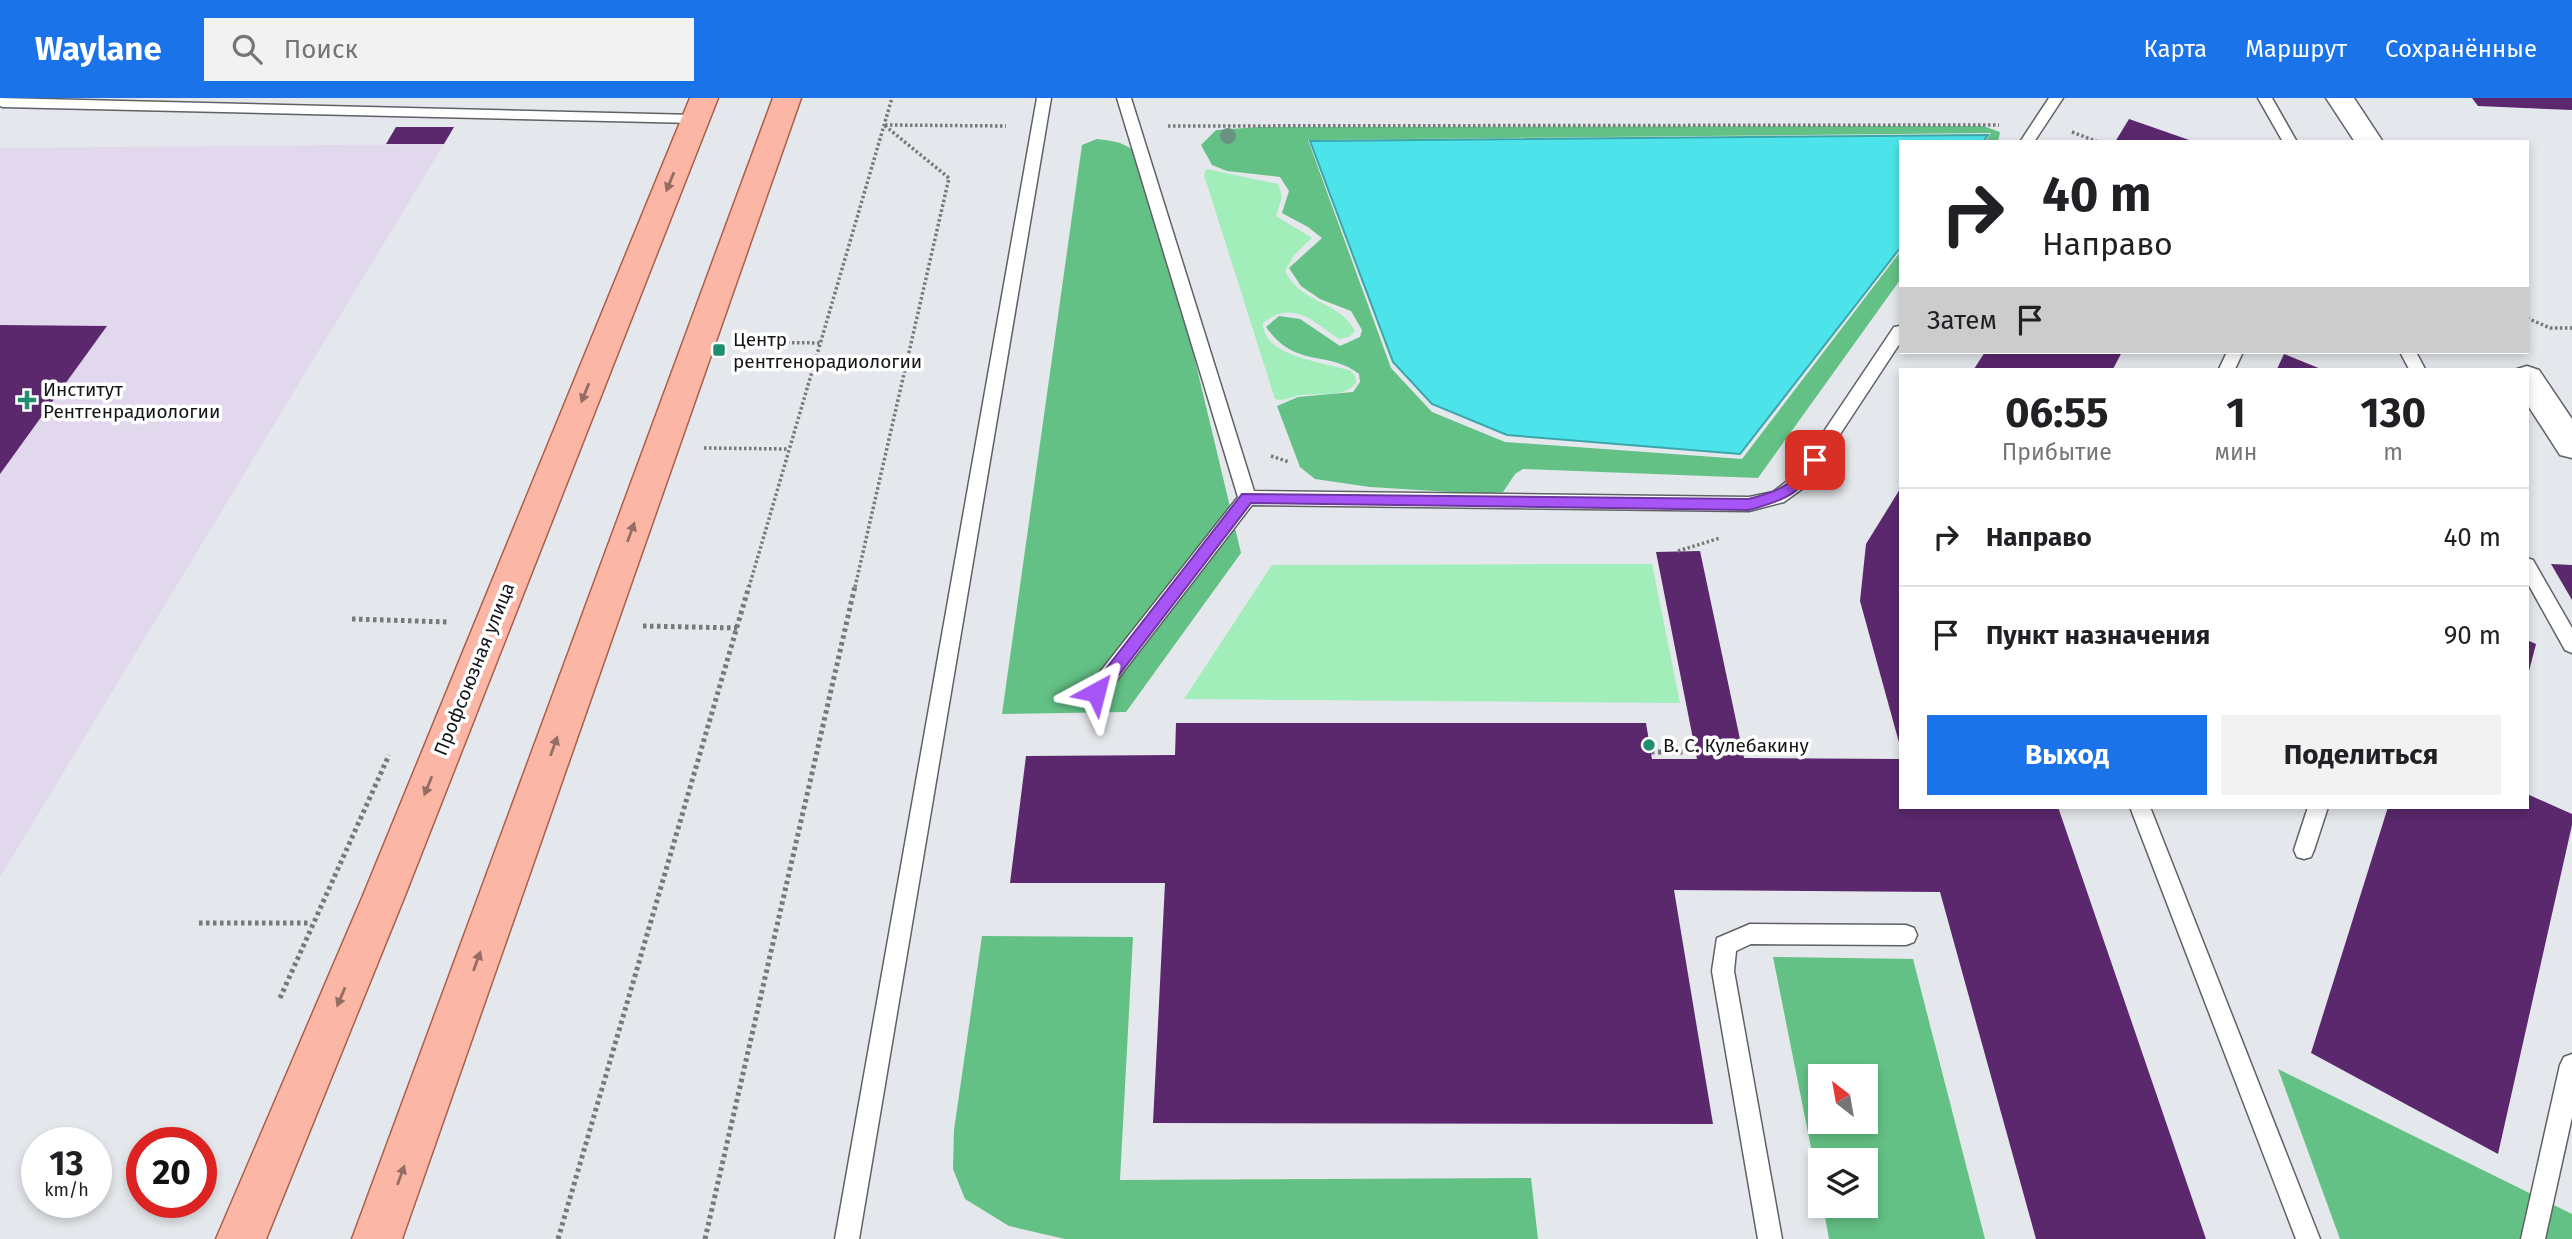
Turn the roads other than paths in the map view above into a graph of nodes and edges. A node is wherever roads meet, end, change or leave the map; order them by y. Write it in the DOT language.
graph roads {
  1 [pos="787,98"];
  2 [pos="1044,98"];
  3 [pos="1124,98"];
  4 [pos="2056,98"];
  5 [pos="2265,98"];
  6 [pos="2339,98"];
  7 [pos="3,102"];
  8 [pos="700,108"];
  9 [pos="2027,140"];
  10 [pos="2289,140"];
  11 [pos="2368,140"];
  12 [pos="1899,332"];
  13 [pos="2529,381"];
  14 [pos="2572,446"];
  15 [pos="1247,498"];
  16 [pos="2529,569"];
  17 [pos="2572,645"];
  18 [pos="1096,692"];
  19 [pos="2141,809"];
  20 [pos="2317,809"];
  21 [pos="2304,850"];
  22 [pos="1906,935"];
  23 [pos="2572,1065"];
  24 [pos="241,1239"];
  25 [pos="377,1239"];
  26 [pos="847,1239"];
  27 [pos="1770,1239"];
  28 [pos="2308,1239"];
  29 [pos="2533,1239"];
  25 -- 1 [label="main road, one-way"];
  2 -- 26 [label="lane"];
  3 -- 15 [label="lane"];
  4 -- 9 [label="lane"];
  5 -- 10 [label="lane"];
  6 -- 11 [label="street"];
  7 -- 8 [label="lane"];
  8 -- 24 [label="main road, Профсоюзная улица, one-way"];
  12 -- 15 [label="lane"];
  13 -- 14 [label="street"];
  15 -- 18 [label="lane"];
  16 -- 17 [label="lane"];
  19 -- 28 [label="lane"];
  20 -- 21 [label="lane"];
  22 -- 27 [label="lane"];
  23 -- 29 [label="lane"];
}
